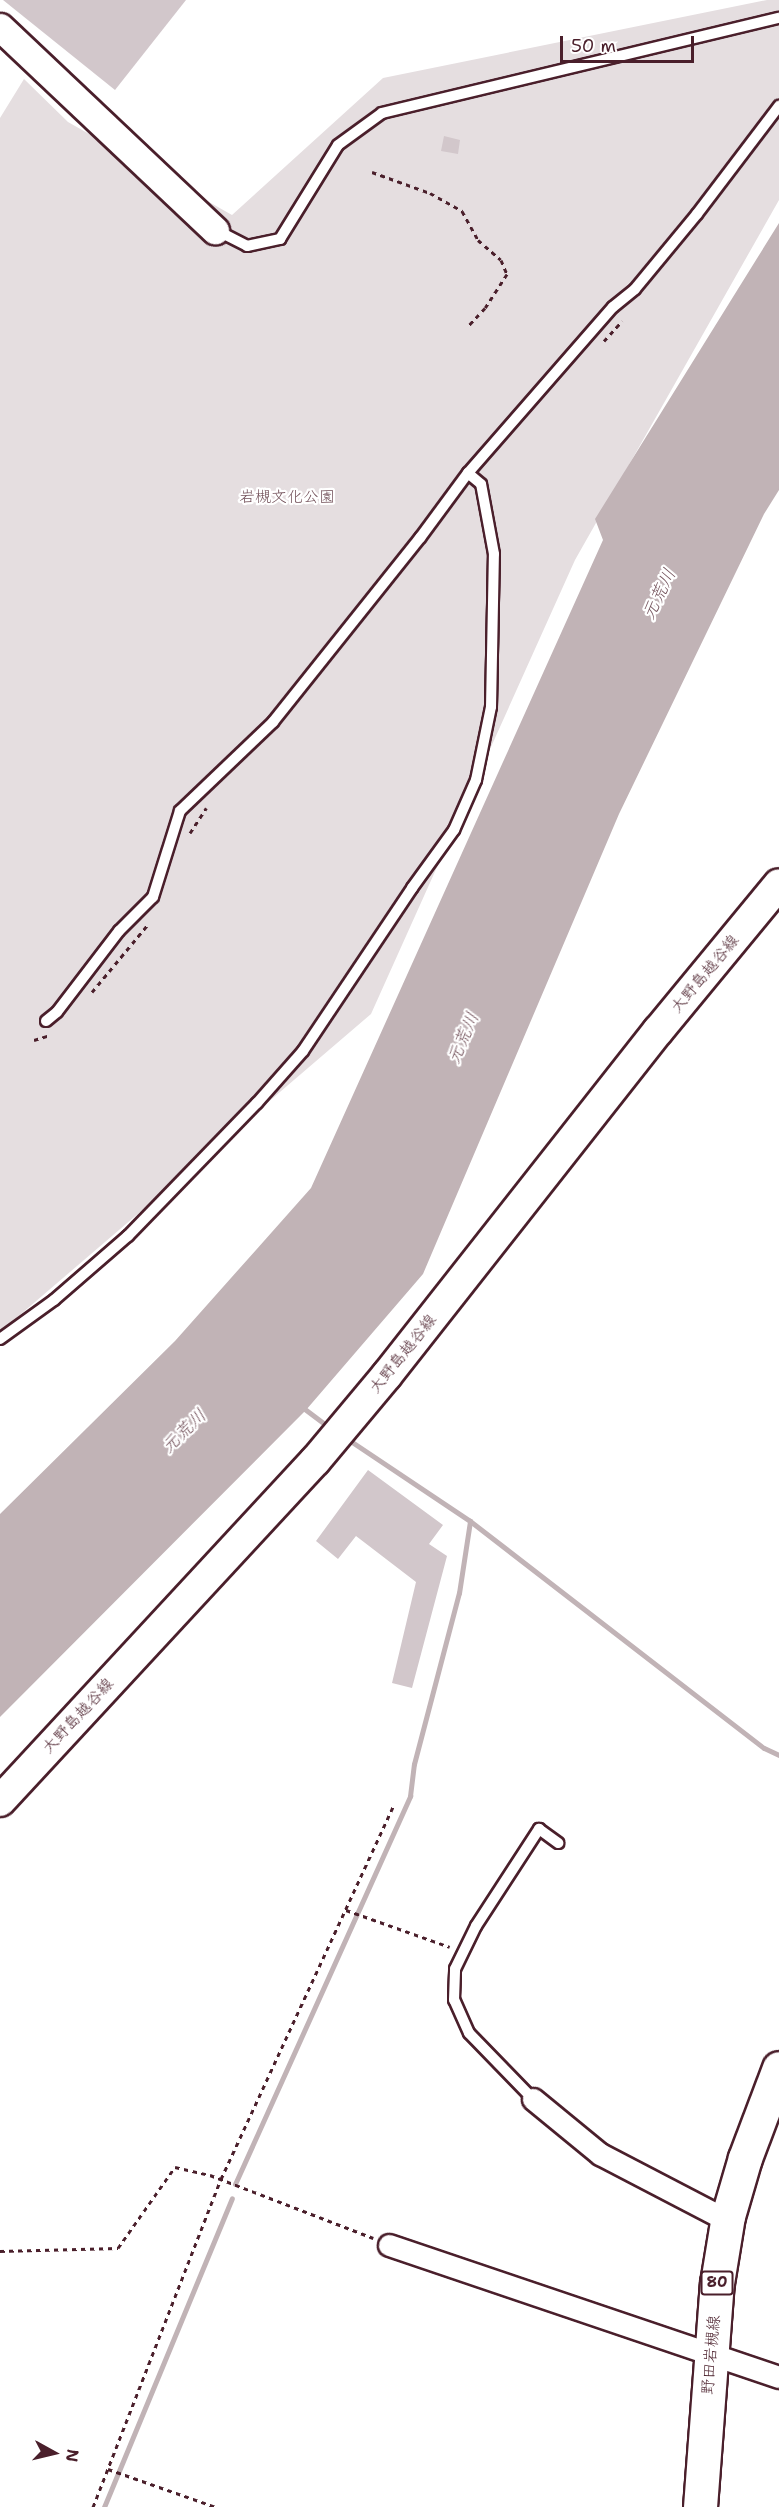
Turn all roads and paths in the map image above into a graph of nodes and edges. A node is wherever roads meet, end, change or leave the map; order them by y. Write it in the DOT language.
graph roads {
  1 [pos="779,18"];
  2 [pos="0,27"];
  3 [pos="779,106"];
  4 [pos="372,172"];
  5 [pos="215,230"];
  6 [pos="469,325"];
  7 [pos="468,473"];
  8 [pos="207,805"];
  9 [pos="184,841"];
  10 [pos="779,884"];
  11 [pos="152,919"];
  12 [pos="86,999"];
  13 [pos="46,1021"];
  14 [pos="54,1030"];
  15 [pos="34,1040"];
  16 [pos="0,1339"];
  17 [pos="0,1801"];
  18 [pos="393,1807"];
  19 [pos="558,1843"];
  20 [pos="346,1910"];
  21 [pos="463,1952"];
  22 [pos="779,2068"];
  23 [pos="533,2099"];
  24 [pos="221,2179"];
  25 [pos="727,2220"];
  26 [pos="389,2245"];
  27 [pos="0,2251"];
  28 [pos="711,2355"];
  29 [pos="779,2377"];
  30 [pos="108,2469"];
  31 [pos="93,2507"];
  32 [pos="216,2507"];
  33 [pos="700,2507"];
  1 -- 5 [label="lane"];
  2 -- 5 [label="street"];
  3 -- 7 [label="lane"];
  4 -- 6 [label="path"];
  7 -- 13 [label="lane"];
  7 -- 16 [label="lane"];
  8 -- 9 [label="path"];
  10 -- 17 [label="main road, 大野島越谷線"];
  11 -- 12 [label="path"];
  14 -- 15 [label="path"];
  18 -- 20 [label="path"];
  19 -- 21 [label="lane"];
  20 -- 21 [label="path"];
  20 -- 24 [label="path"];
  21 -- 23 [label="lane"];
  22 -- 25 [label="main road, 野田岩槻線 / 80"];
  23 -- 25 [label="street"];
  24 -- 26 [label="path"];
  24 -- 27 [label="path"];
  24 -- 30 [label="path"];
  25 -- 28 [label="main road, 野田岩槻線 / 80"];
  26 -- 28 [label="street"];
  28 -- 29 [label="street"];
  28 -- 33 [label="main road, 野田岩槻線 / 80"];
  30 -- 31 [label="path"];
  30 -- 32 [label="path"];
}
